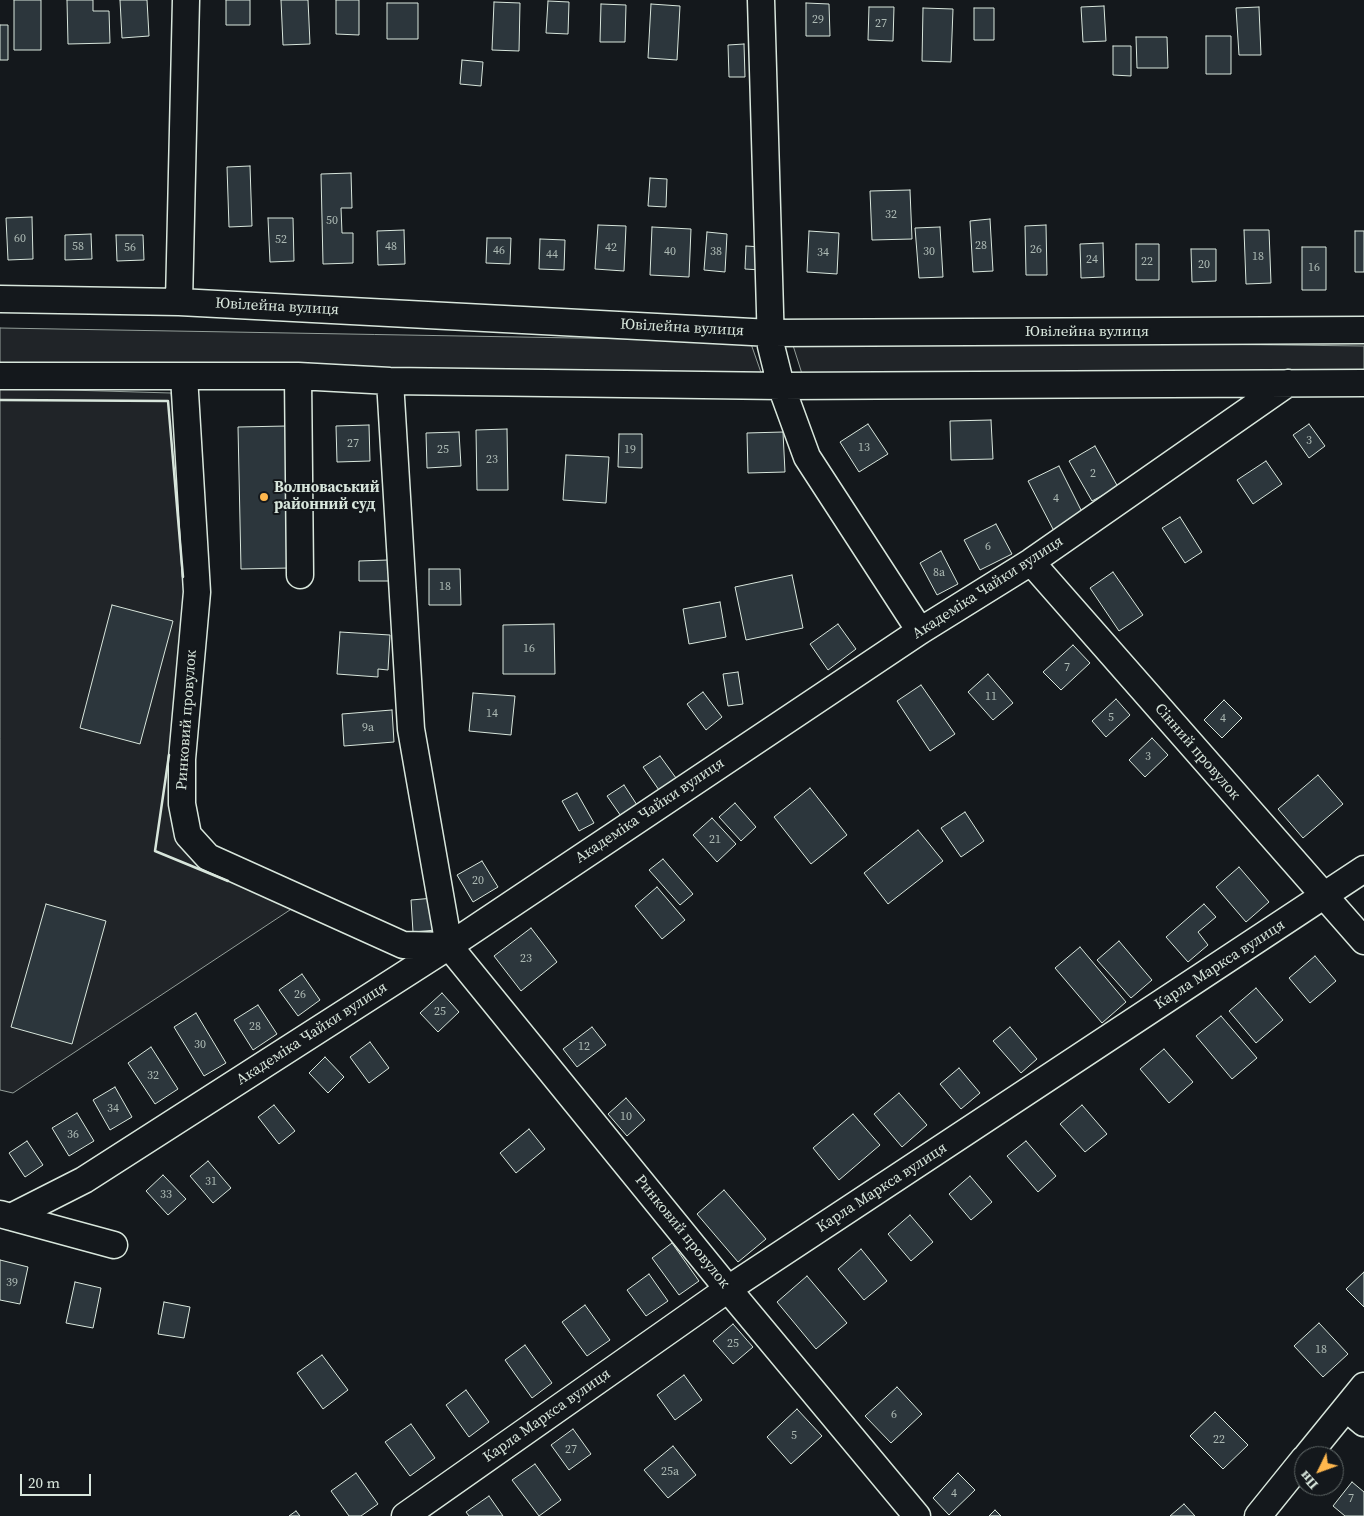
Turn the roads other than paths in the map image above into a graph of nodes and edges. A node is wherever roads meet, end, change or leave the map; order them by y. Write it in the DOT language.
graph roads {
  1 [pos="186,0"];
  2 [pos="761,0"];
  3 [pos="0,299"];
  4 [pos="179,302"];
  5 [pos="1364,330"];
  6 [pos="771,333"];
  7 [pos="0,376"];
  8 [pos="184,376"];
  9 [pos="298,376"];
  10 [pos="390,381"];
  11 [pos="1364,383"];
  12 [pos="1288,384"];
  13 [pos="782,386"];
  14 [pos="1031,562"];
  15 [pos="300,575"];
  16 [pos="920,631"];
  17 [pos="1364,869"];
  18 [pos="1324,896"];
  19 [pos="1364,941"];
  20 [pos="449,946"];
  21 [pos="5,1216"];
  22 [pos="114,1245"];
  23 [pos="728,1289"];
  24 [pos="1364,1386"];
  25 [pos="1355,1416"];
  26 [pos="1319,1446"];
  27 [pos="1294,1472"];
  28 [pos="405,1516"];
  29 [pos="917,1516"];
  30 [pos="1258,1516"];
  1 -- 4 [label="street"];
  2 -- 6 [label="street"];
  3 -- 4 [label="street, Ювілейна вулиця"];
  4 -- 6 [label="street, Ювілейна вулиця"];
  5 -- 6 [label="street, Ювілейна вулиця"];
  6 -- 13 [label="street"];
  7 -- 8 [label="street"];
  8 -- 9 [label="street"];
  8 -- 20 [label="street, Ринковий провулок"];
  9 -- 10 [label="street"];
  9 -- 15 [label="street"];
  10 -- 13 [label="street"];
  10 -- 20 [label="street, Ринковий провулок"];
  11 -- 12 [label="street"];
  12 -- 13 [label="street"];
  12 -- 14 [label="street, Академіка Чайки вулиця"];
  13 -- 16 [label="street"];
  14 -- 16 [label="street, Академіка Чайки вулиця"];
  14 -- 18 [label="street, Сінний провулок"];
  16 -- 20 [label="street, Академіка Чайки вулиця"];
  17 -- 18 [label="street, Карла Маркса вулиця"];
  18 -- 19 [label="street, Сінний провулок"];
  18 -- 23 [label="street, Карла Маркса вулиця"];
  20 -- 21 [label="street, Академіка Чайки вулиця"];
  20 -- 23 [label="street, Ринковий провулок"];
  21 -- 22 [label="street"];
  23 -- 28 [label="street, Карла Маркса вулиця"];
  23 -- 29 [label="street, Ринковий провулок"];
  24 -- 25 [label="street"];
  25 -- 26 [label="street"];
  27 -- 30 [label="street"];
}
